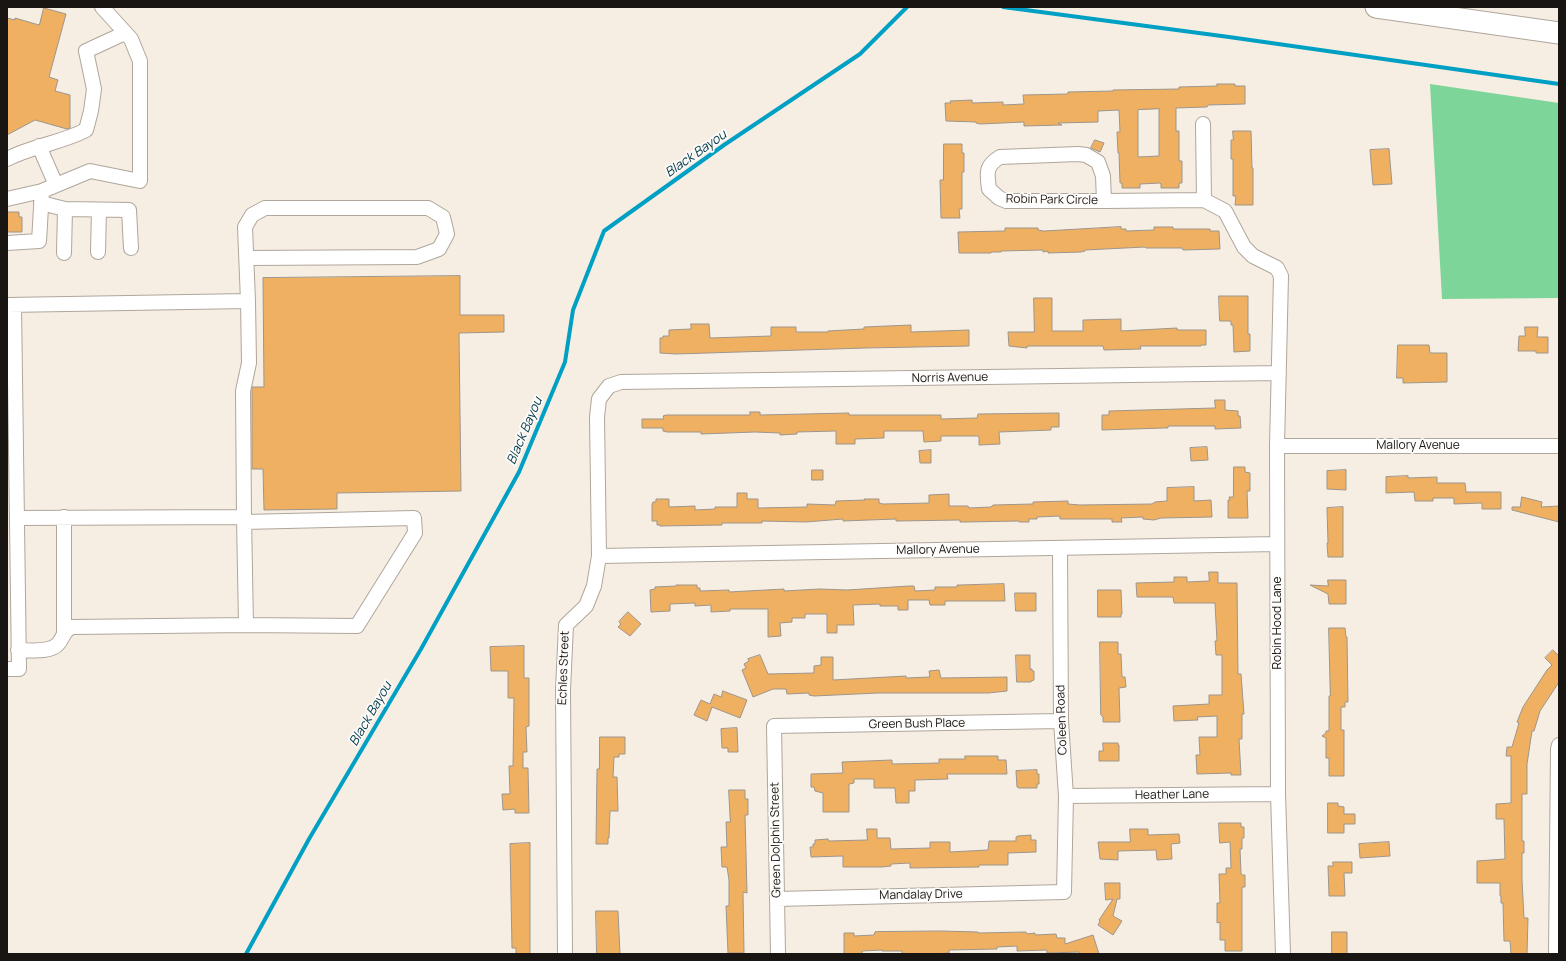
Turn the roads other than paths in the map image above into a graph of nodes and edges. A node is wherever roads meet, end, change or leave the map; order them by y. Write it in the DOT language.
graph roads {
  1 [pos="102,7"];
  2 [pos="1376,7"];
  3 [pos="126,32"];
  4 [pos="1559,33"];
  5 [pos="1203,124"];
  6 [pos="39,146"];
  7 [pos="7,159"];
  8 [pos="56,185"];
  9 [pos="42,197"];
  10 [pos="7,199"];
  11 [pos="1204,200"];
  12 [pos="1104,201"];
  13 [pos="65,209"];
  14 [pos="99,210"];
  15 [pos="7,243"];
  16 [pos="131,248"];
  17 [pos="98,252"];
  18 [pos="64,253"];
  19 [pos="247,258"];
  20 [pos="1281,292"];
  21 [pos="248,301"];
  22 [pos="11,305"];
  23 [pos="1279,373"];
  24 [pos="621,382"];
  25 [pos="1277,446"];
  26 [pos="1559,446"];
  27 [pos="64,517"];
  28 [pos="244,520"];
  29 [pos="14,524"];
  30 [pos="1277,544"];
  31 [pos="1060,549"];
  32 [pos="599,556"];
  33 [pos="12,560"];
  34 [pos="246,625"];
  35 [pos="64,632"];
  36 [pos="15,641"];
  37 [pos="7,669"];
  38 [pos="1061,721"];
  39 [pos="774,726"];
  40 [pos="1559,745"];
  41 [pos="1278,794"];
  42 [pos="1066,796"];
  43 [pos="1064,892"];
  44 [pos="777,899"];
  45 [pos="565,954"];
  46 [pos="778,954"];
  47 [pos="1283,954"];
  48 [pos="1556,954"];
  1 -- 3 [label="street"];
  2 -- 4 [label="highway"];
  3 -- 6 [label="street"];
  3 -- 8 [label="street"];
  5 -- 11 [label="street"];
  6 -- 7 [label="street"];
  6 -- 8 [label="street"];
  8 -- 9 [label="street"];
  9 -- 10 [label="street"];
  9 -- 13 [label="street"];
  9 -- 15 [label="street"];
  11 -- 12 [label="street, Robin Park Circle"];
  11 -- 20 [label="street, Robin Park Circle"];
  12 -- 12 [label="street, Robin Park Circle"];
  13 -- 14 [label="street"];
  13 -- 18 [label="street"];
  14 -- 16 [label="street"];
  14 -- 17 [label="street"];
  19 -- 19 [label="street"];
  19 -- 21 [label="street"];
  20 -- 23 [label="street, Robin Hood Lane"];
  21 -- 22 [label="street"];
  21 -- 28 [label="street"];
  22 -- 29 [label="street"];
  23 -- 24 [label="street, Norris Avenue"];
  23 -- 25 [label="street, Robin Hood Lane"];
  24 -- 32 [label="street, Echles Street"];
  25 -- 26 [label="street, Mallory Avenue"];
  25 -- 30 [label="street, Robin Hood Lane"];
  27 -- 28 [label="street"];
  27 -- 29 [label="street"];
  27 -- 35 [label="street"];
  28 -- 34 [label="street"];
  28 -- 34 [label="street"];
  29 -- 33 [label="street"];
  30 -- 31 [label="street, Mallory Avenue"];
  30 -- 41 [label="street, Robin Hood Lane"];
  31 -- 32 [label="street, Mallory Avenue"];
  31 -- 38 [label="street, Coleen Road"];
  32 -- 45 [label="street, Echles Street"];
  33 -- 36 [label="street"];
  34 -- 35 [label="street"];
  35 -- 36 [label="street"];
  36 -- 37 [label="street"];
  38 -- 39 [label="street, Green Bush Place"];
  38 -- 42 [label="street, Coleen Road"];
  39 -- 44 [label="street, Green Dolphin Street"];
  40 -- 48 [label="street"];
  41 -- 42 [label="street, Heather Lane"];
  41 -- 47 [label="street, Robin Hood Lane"];
  42 -- 43 [label="street, Coleen Road"];
  43 -- 44 [label="street, Mandalay Drive"];
  44 -- 46 [label="street, Green Dolphin Street"];
}
